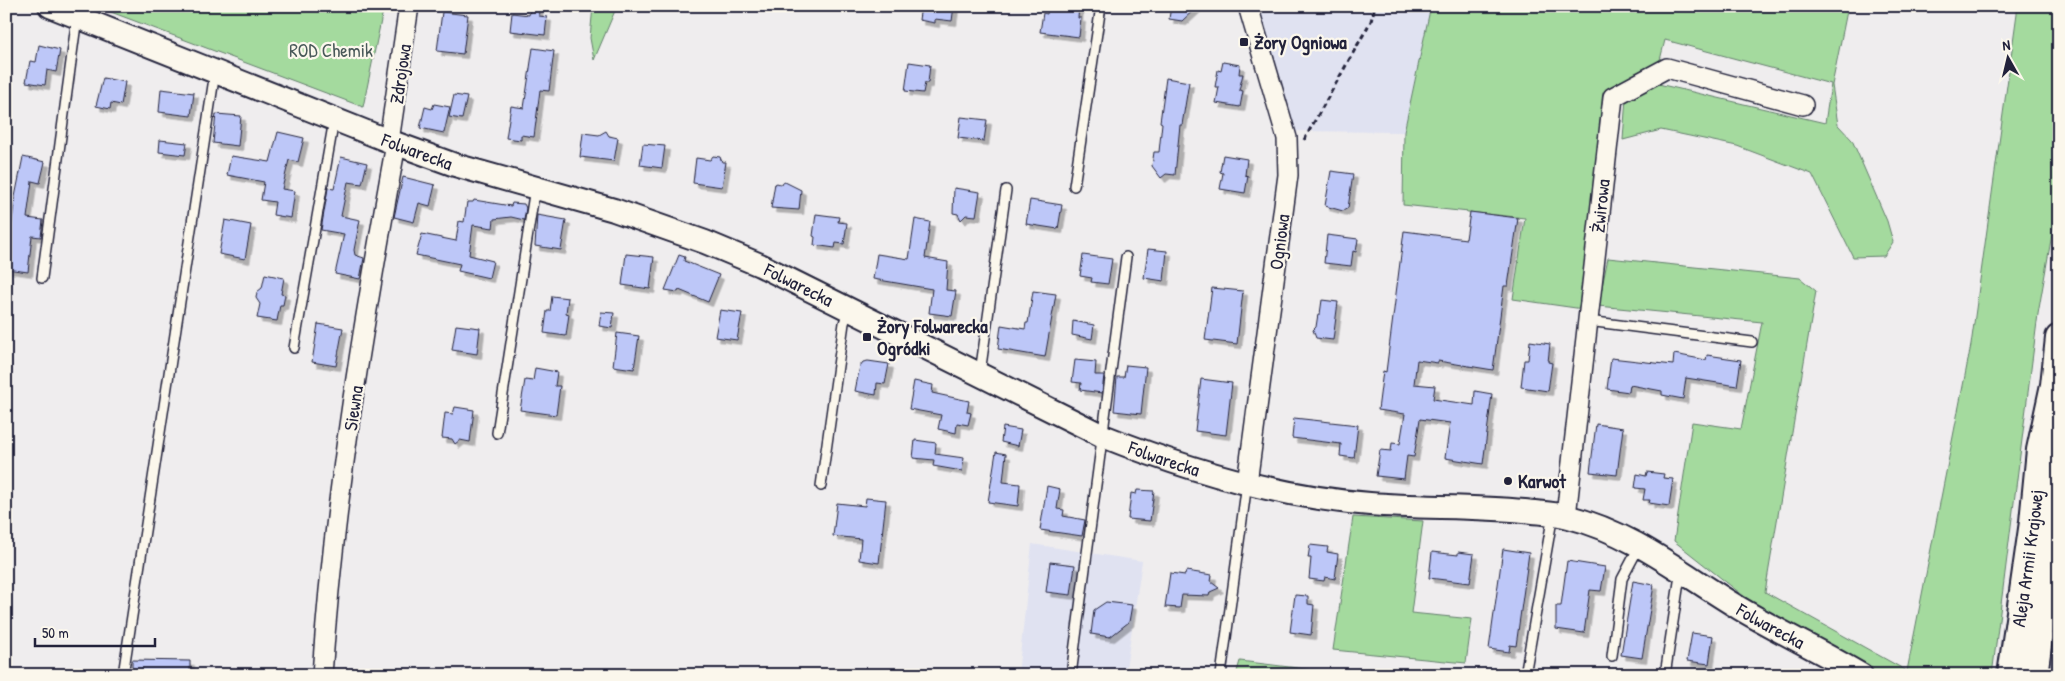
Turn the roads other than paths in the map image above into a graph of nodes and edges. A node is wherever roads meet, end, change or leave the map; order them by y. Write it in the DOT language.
graph roads {
  1 [pos="50,6"];
  2 [pos="410,6"];
  3 [pos="1101,6"];
  4 [pos="1248,6"];
  5 [pos="77,17"];
  6 [pos="215,72"];
  7 [pos="1803,105"];
  8 [pos="334,120"];
  9 [pos="393,142"];
  10 [pos="1074,186"];
  11 [pos="535,187"];
  12 [pos="1006,190"];
  13 [pos="1126,257"];
  14 [pos="42,278"];
  15 [pos="849,308"];
  16 [pos="1588,321"];
  17 [pos="2059,338"];
  18 [pos="1752,342"];
  19 [pos="294,348"];
  20 [pos="979,374"];
  21 [pos="2054,385"];
  22 [pos="497,433"];
  23 [pos="1103,436"];
  24 [pos="1248,483"];
  25 [pos="821,486"];
  26 [pos="1559,515"];
  27 [pos="1640,545"];
  28 [pos="1683,573"];
  29 [pos="1612,656"];
  30 [pos="1849,671"];
  31 [pos="123,675"];
  32 [pos="322,675"];
  33 [pos="1071,675"];
  34 [pos="1221,675"];
  35 [pos="1525,675"];
  36 [pos="1665,675"];
  37 [pos="2011,675"];
  38 [pos="2034,675"];
  1 -- 5 [label="street, Folwarecka"];
  2 -- 9 [label="street, Zdrojowa"];
  3 -- 10 [label="lane"];
  4 -- 24 [label="street, Ogniowa"];
  5 -- 6 [label="street, Folwarecka"];
  5 -- 14 [label="lane"];
  6 -- 8 [label="street, Folwarecka"];
  6 -- 31 [label="lane"];
  7 -- 16 [label="street, Żwirowa"];
  8 -- 9 [label="street, Folwarecka"];
  8 -- 19 [label="lane"];
  9 -- 11 [label="street, Folwarecka"];
  9 -- 32 [label="street, Siewna"];
  11 -- 15 [label="street, Folwarecka"];
  11 -- 22 [label="lane"];
  12 -- 20 [label="lane"];
  13 -- 23 [label="lane"];
  15 -- 20 [label="street, Folwarecka"];
  15 -- 25 [label="lane"];
  16 -- 18 [label="lane"];
  16 -- 26 [label="street, Żwirowa"];
  17 -- 21 [label="main road, Aleja Armii Krajowej"];
  20 -- 23 [label="street, Folwarecka"];
  21 -- 37 [label="main road, Aleja Armii Krajowej"];
  21 -- 38 [label="main road, Aleja Armii Krajowej"];
  23 -- 24 [label="street, Folwarecka"];
  23 -- 33 [label="lane"];
  24 -- 26 [label="street, Folwarecka"];
  24 -- 34 [label="lane"];
  26 -- 27 [label="street, Folwarecka"];
  26 -- 35 [label="lane"];
  27 -- 28 [label="street, Folwarecka"];
  27 -- 29 [label="lane"];
  28 -- 30 [label="street, Folwarecka"];
  28 -- 36 [label="lane"];
}
